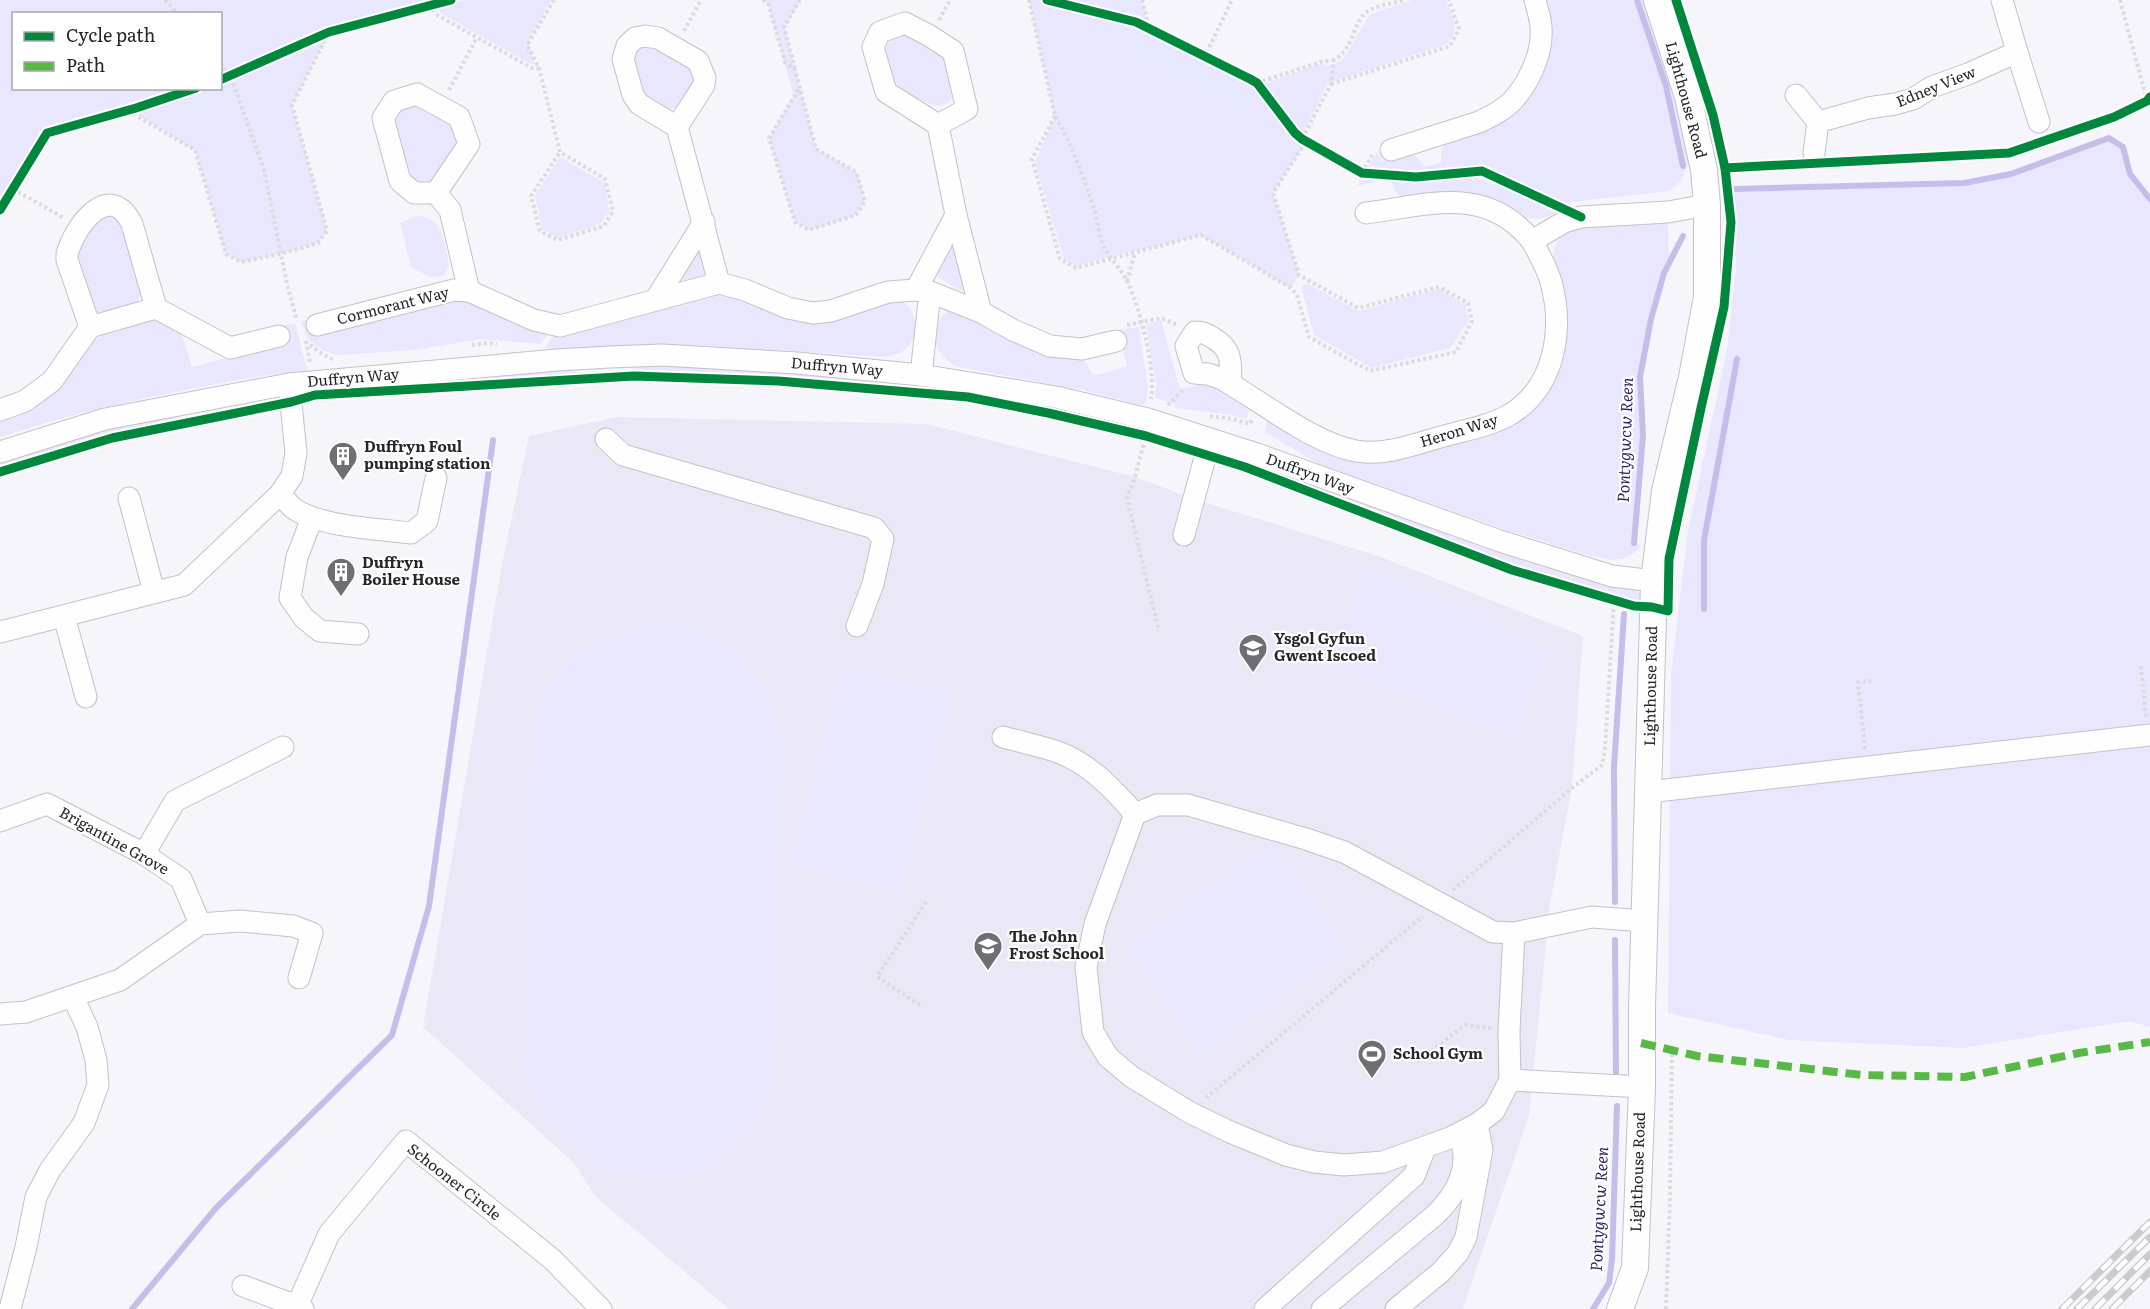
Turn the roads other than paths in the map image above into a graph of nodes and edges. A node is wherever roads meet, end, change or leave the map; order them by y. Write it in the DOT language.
graph roads {
  1 [pos="1535,0"];
  2 [pos="1657,0"];
  3 [pos="2002,0"];
  4 [pos="2017,52"];
  5 [pos="1796,95"];
  6 [pos="1818,122"];
  7 [pos="2039,122"];
  8 [pos="938,125"];
  9 [pos="677,127"];
  10 [pos="1391,150"];
  11 [pos="1814,153"];
  12 [pos="436,193"];
  13 [pos="1707,206"];
  14 [pos="1366,213"];
  15 [pos="956,215"];
  16 [pos="704,222"];
  17 [pos="1532,241"];
  18 [pos="719,283"];
  19 [pos="469,291"];
  20 [pos="923,291"];
  21 [pos="656,299"];
  22 [pos="156,308"];
  23 [pos="981,312"];
  24 [pos="90,327"];
  25 [pos="307,328"];
  26 [pos="279,336"];
  27 [pos="1116,341"];
  28 [pos="921,375"];
  29 [pos="289,384"];
  30 [pos="1231,384"];
  31 [pos="0,410"];
  32 [pos="606,439"];
  33 [pos="1210,441"];
  34 [pos="0,452"];
  35 [pos="436,478"];
  36 [pos="280,494"];
  37 [pos="129,498"];
  38 [pos="312,518"];
  39 [pos="1184,535"];
  40 [pos="1654,581"];
  41 [pos="154,592"];
  42 [pos="64,616"];
  43 [pos="857,626"];
  44 [pos="0,632"];
  45 [pos="358,634"];
  46 [pos="86,697"];
  47 [pos="2149,735"];
  48 [pos="1003,737"];
  49 [pos="283,747"];
  50 [pos="1648,792"];
  51 [pos="1135,814"];
  52 [pos="0,821"];
  53 [pos="144,854"];
  54 [pos="1644,921"];
  55 [pos="200,924"];
  56 [pos="1514,933"];
  57 [pos="299,978"];
  58 [pos="73,997"];
  59 [pos="0,1014"];
  60 [pos="1509,1080"];
  61 [pos="1642,1087"];
  62 [pos="1468,1128"];
  63 [pos="1425,1148"];
  64 [pos="243,1286"];
  65 [pos="300,1308"];
  66 [pos="10,1309"];
  67 [pos="601,1309"];
  68 [pos="1265,1309"];
  69 [pos="1322,1309"];
  70 [pos="1396,1309"];
  71 [pos="1620,1309"];
  1 -- 10 [label="street"];
  2 -- 13 [label="main road, Lighthouse Road"];
  3 -- 4 [label="street"];
  4 -- 6 [label="street, Edney View"];
  4 -- 7 [label="street"];
  5 -- 6 [label="street"];
  6 -- 11 [label="street"];
  8 -- 8 [label="street"];
  8 -- 15 [label="street"];
  9 -- 9 [label="street"];
  9 -- 16 [label="street"];
  12 -- 12 [label="street"];
  12 -- 19 [label="street, Cormorant Way"];
  13 -- 17 [label="street"];
  13 -- 40 [label="main road, Lighthouse Road"];
  14 -- 17 [label="street, Heron Way"];
  15 -- 20 [label="street"];
  15 -- 23 [label="street"];
  16 -- 18 [label="street"];
  16 -- 21 [label="street"];
  17 -- 30 [label="street, Heron Way"];
  18 -- 20 [label="street"];
  18 -- 21 [label="street, Cormorant Way"];
  19 -- 21 [label="street, Cormorant Way"];
  19 -- 25 [label="street, Cormorant Way"];
  20 -- 23 [label="street"];
  20 -- 28 [label="street"];
  22 -- 24 [label="street"];
  22 -- 24 [label="street"];
  22 -- 26 [label="street"];
  23 -- 27 [label="street"];
  24 -- 31 [label="street"];
  28 -- 29 [label="street, Duffryn Way"];
  28 -- 33 [label="street, Duffryn Way"];
  29 -- 34 [label="street, Duffryn Way"];
  29 -- 36 [label="street"];
  30 -- 30 [label="street, Heron Way"];
  32 -- 43 [label="street"];
  33 -- 39 [label="street"];
  33 -- 40 [label="street, Duffryn Way"];
  35 -- 38 [label="street"];
  36 -- 38 [label="street"];
  36 -- 41 [label="street"];
  37 -- 41 [label="street"];
  38 -- 45 [label="street"];
  40 -- 50 [label="main road, Lighthouse Road"];
  41 -- 42 [label="street"];
  42 -- 44 [label="street"];
  42 -- 46 [label="street"];
  47 -- 50 [label="street"];
  48 -- 51 [label="street"];
  49 -- 53 [label="street"];
  50 -- 54 [label="main road, Lighthouse Road"];
  51 -- 56 [label="street"];
  51 -- 63 [label="street"];
  52 -- 53 [label="street, Brigantine Grove"];
  53 -- 55 [label="street, Brigantine Grove"];
  54 -- 56 [label="street"];
  54 -- 61 [label="main road, Lighthouse Road"];
  55 -- 57 [label="street"];
  55 -- 58 [label="street"];
  56 -- 60 [label="street"];
  58 -- 59 [label="street"];
  58 -- 66 [label="street"];
  60 -- 61 [label="street"];
  60 -- 62 [label="street"];
  61 -- 71 [label="main road, Lighthouse Road"];
  62 -- 63 [label="street"];
  62 -- 69 [label="street"];
  62 -- 70 [label="street"];
  63 -- 68 [label="street"];
  64 -- 65 [label="street"];
  65 -- 67 [label="street, Schooner Circle"];
}
